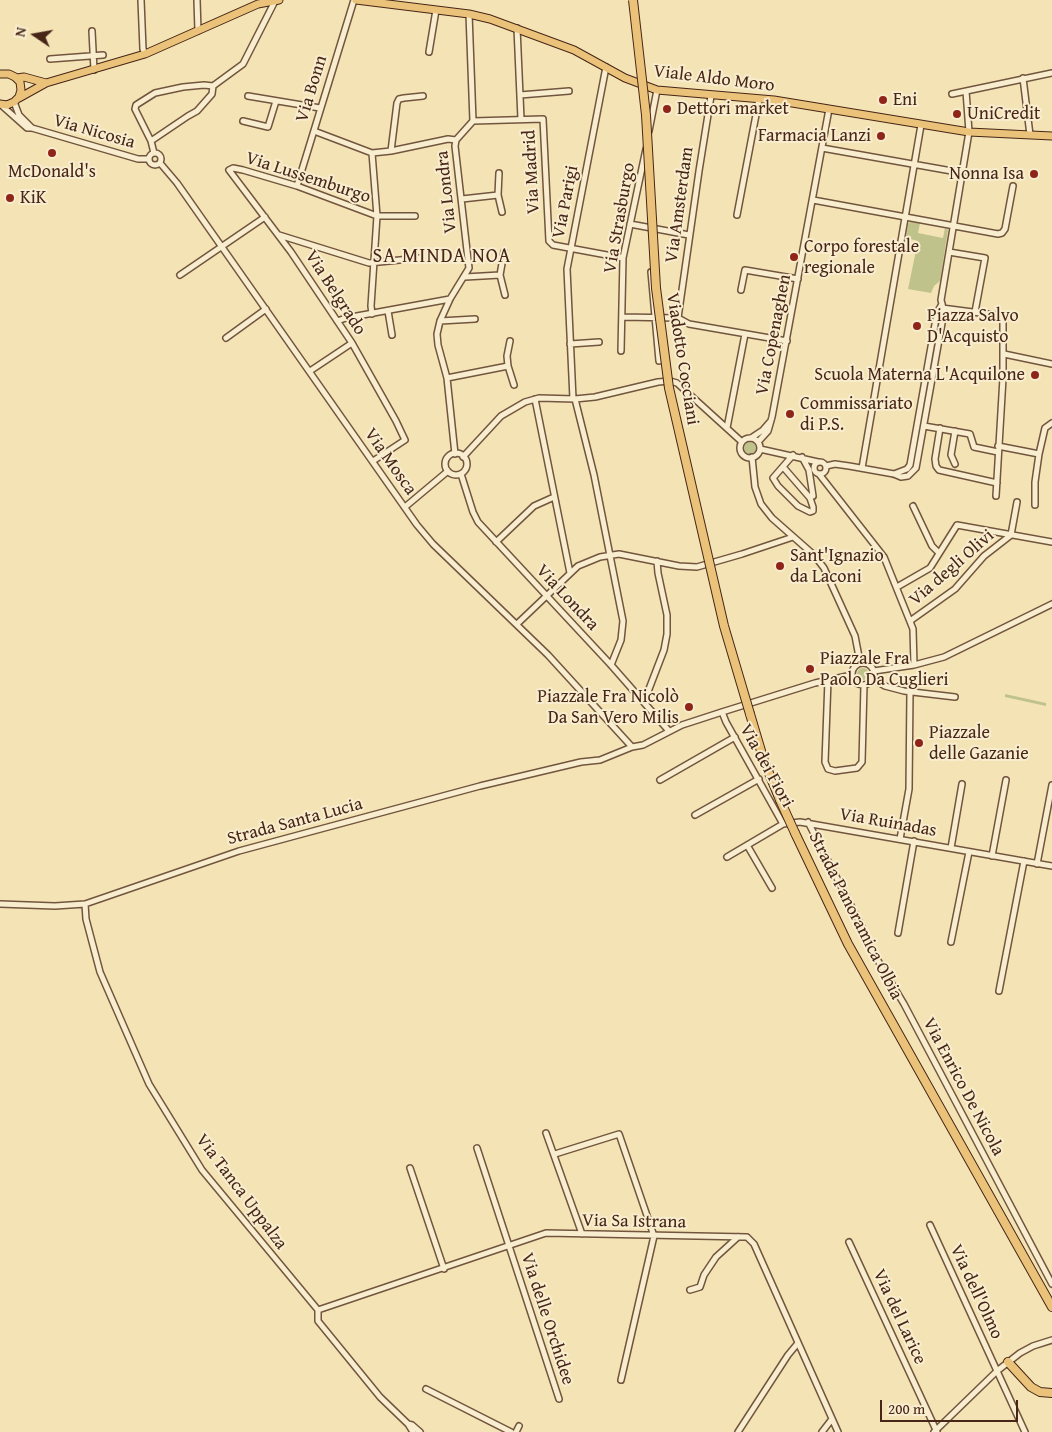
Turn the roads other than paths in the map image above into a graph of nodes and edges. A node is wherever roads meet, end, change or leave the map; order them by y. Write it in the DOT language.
graph roads {
  1 [pos="141,0"];
  2 [pos="197,0"];
  3 [pos="277,0"];
  4 [pos="355,0"];
  5 [pos="633,0"];
  6 [pos="258,2"];
  7 [pos="436,10"];
  8 [pos="470,14"];
  9 [pos="517,28"];
  10 [pos="92,31"];
  11 [pos="198,31"];
  12 [pos="429,52"];
  13 [pos="145,54"];
  14 [pos="103,55"];
  15 [pos="93,56"];
  16 [pos="50,59"];
  17 [pos="606,67"];
  18 [pos="94,70"];
  19 [pos="1052,73"];
  20 [pos="0,74"];
  21 [pos="17,78"];
  22 [pos="1024,78"];
  23 [pos="46,83"];
  24 [pos="213,86"];
  25 [pos="657,90"];
  26 [pos="569,91"];
  27 [pos="966,91"];
  28 [pos="952,94"];
  29 [pos="520,95"];
  30 [pos="248,96"];
  31 [pos="423,96"];
  32 [pos="711,96"];
  33 [pos="759,99"];
  34 [pos="16,100"];
  35 [pos="276,101"];
  36 [pos="0,104"];
  37 [pos="320,108"];
  38 [pos="829,109"];
  39 [pos="521,119"];
  40 [pos="243,121"];
  41 [pos="473,121"];
  42 [pos="921,125"];
  43 [pos="32,128"];
  44 [pos="314,131"];
  45 [pos="969,132"];
  46 [pos="1030,135"];
  47 [pos="1052,136"];
  48 [pos="456,140"];
  49 [pos="151,141"];
  50 [pos="822,148"];
  51 [pos="391,151"];
  52 [pos="154,153"];
  53 [pos="372,153"];
  54 [pos="148,159"];
  55 [pos="160,163"];
  56 [pos="915,164"];
  57 [pos="229,170"];
  58 [pos="499,173"];
  59 [pos="963,173"];
  60 [pos="297,186"];
  61 [pos="1013,186"];
  62 [pos="498,195"];
  63 [pos="462,199"];
  64 [pos="813,200"];
  65 [pos="502,212"];
  66 [pos="737,215"];
  67 [pos="377,216"];
  68 [pos="415,216"];
  69 [pos="905,216"];
  70 [pos="265,217"];
  71 [pos="630,224"];
  72 [pos="953,225"];
  73 [pos="278,234"];
  74 [pos="690,235"];
  75 [pos="222,247"];
  76 [pos="570,249"];
  77 [pos="504,252"];
  78 [pos="949,252"];
  79 [pos="420,258"];
  80 [pos="623,258"];
  81 [pos="374,264"];
  82 [pos="651,272"];
  83 [pos="180,275"];
  84 [pos="500,275"];
  85 [pos="465,277"];
  86 [pos="798,279"];
  87 [pos="741,290"];
  88 [pos="506,295"];
  89 [pos="450,300"];
  90 [pos="942,306"];
  91 [pos="266,309"];
  92 [pos="388,311"];
  93 [pos="975,312"];
  94 [pos="372,314"];
  95 [pos="622,316"];
  96 [pos="655,317"];
  97 [pos="678,318"];
  98 [pos="475,319"];
  99 [pos="337,321"];
  100 [pos="440,321"];
  101 [pos="745,334"];
  102 [pos="392,335"];
  103 [pos="226,338"];
  104 [pos="510,341"];
  105 [pos="787,341"];
  106 [pos="599,342"];
  107 [pos="352,343"];
  108 [pos="570,344"];
  109 [pos="621,351"];
  110 [pos="1004,354"];
  111 [pos="659,360"];
  112 [pos="1052,364"];
  113 [pos="508,366"];
  114 [pos="310,371"];
  115 [pos="447,378"];
  116 [pos="514,385"];
  117 [pos="535,399"];
  118 [pos="574,399"];
  119 [pos="772,417"];
  120 [pos="1052,423"];
  121 [pos="924,426"];
  122 [pos="727,428"];
  123 [pos="940,428"];
  124 [pos="955,431"];
  125 [pos="751,438"];
  126 [pos="742,442"];
  127 [pos="758,442"];
  128 [pos="998,446"];
  129 [pos="760,449"];
  130 [pos="998,452"];
  131 [pos="456,454"];
  132 [pos="1039,454"];
  133 [pos="793,455"];
  134 [pos="463,457"];
  135 [pos="752,457"];
  136 [pos="802,457"];
  137 [pos="373,461"];
  138 [pos="818,462"];
  139 [pos="955,464"];
  140 [pos="826,466"];
  141 [pos="784,468"];
  142 [pos="862,468"];
  143 [pos="812,470"];
  144 [pos="448,472"];
  145 [pos="461,474"];
  146 [pos="819,474"];
  147 [pos="894,474"];
  148 [pos="997,483"];
  149 [pos="813,496"];
  150 [pos="996,496"];
  151 [pos="554,497"];
  152 [pos="1017,502"];
  153 [pos="1035,505"];
  154 [pos="913,506"];
  155 [pos="405,507"];
  156 [pos="1011,535"];
  157 [pos="793,537"];
  158 [pos="496,542"];
  159 [pos="1052,542"];
  160 [pos="939,553"];
  161 [pos="611,554"];
  162 [pos="657,561"];
  163 [pos="570,573"];
  164 [pos="896,587"];
  165 [pos="546,596"];
  166 [pos="1052,604"];
  167 [pos="910,621"];
  168 [pos="517,624"];
  169 [pos="860,662"];
  170 [pos="610,665"];
  171 [pos="914,665"];
  172 [pos="874,671"];
  173 [pos="852,675"];
  174 [pos="828,680"];
  175 [pos="873,680"];
  176 [pos="864,685"];
  177 [pos="910,692"];
  178 [pos="955,697"];
  179 [pos="644,702"];
  180 [pos="730,709"];
  181 [pos="722,712"];
  182 [pos="750,714"];
  183 [pos="714,715"];
  184 [pos="726,722"];
  185 [pos="669,731"];
  186 [pos="735,737"];
  187 [pos="632,747"];
  188 [pos="759,779"];
  189 [pos="660,780"];
  190 [pos="1006,780"];
  191 [pos="962,784"];
  192 [pos="1052,785"];
  193 [pos="695,815"];
  194 [pos="808,822"];
  195 [pos="783,824"];
  196 [pos="900,839"];
  197 [pos="914,841"];
  198 [pos="747,845"];
  199 [pos="950,848"];
  200 [pos="969,852"];
  201 [pos="727,856"];
  202 [pos="992,856"];
  203 [pos="1024,861"];
  204 [pos="1037,864"];
  205 [pos="1052,866"];
  206 [pos="772,888"];
  207 [pos="0,904"];
  208 [pos="85,904"];
  209 [pos="898,933"];
  210 [pos="952,942"];
  211 [pos="999,991"];
  212 [pos="546,1133"];
  213 [pos="477,1148"];
  214 [pos="555,1154"];
  215 [pos="410,1168"];
  216 [pos="930,1225"];
  217 [pos="582,1234"];
  218 [pos="654,1236"];
  219 [pos="738,1237"];
  220 [pos="849,1242"];
  221 [pos="509,1247"];
  222 [pos="444,1269"];
  223 [pos="1052,1284"];
  224 [pos="690,1290"];
  225 [pos="1052,1307"];
  226 [pos="318,1310"];
  227 [pos="1052,1340"];
  228 [pos="798,1344"];
  229 [pos="1008,1362"];
  230 [pos="997,1370"];
  231 [pos="621,1380"];
  232 [pos="426,1388"];
  233 [pos="1052,1394"];
  234 [pos="559,1399"];
  235 [pos="832,1419"];
  236 [pos="408,1424"];
  237 [pos="519,1426"];
  238 [pos="935,1431"];
  239 [pos="413,1432"];
  240 [pos="420,1432"];
  241 [pos="511,1432"];
  242 [pos="516,1432"];
  243 [pos="738,1432"];
  244 [pos="822,1432"];
  245 [pos="838,1432"];
  246 [pos="1025,1432"];
  1 -- 13 [label="street"];
  2 -- 11 [label="street"];
  3 -- 6 [label="main road"];
  3 -- 24 [label="street"];
  4 -- 7 [label="main road, Viale Aldo Moro"];
  4 -- 37 [label="street, Via Bonn"];
  5 -- 182 [label="highway, Viadotto Cocciani, bridge"];
  6 -- 11 [label="main road"];
  7 -- 8 [label="main road, Viale Aldo Moro"];
  7 -- 12 [label="street"];
  8 -- 9 [label="main road, Viale Aldo Moro"];
  8 -- 41 [label="street"];
  9 -- 17 [label="main road, Viale Aldo Moro"];
  9 -- 29 [label="street"];
  10 -- 15 [label="street"];
  11 -- 13 [label="main road"];
  13 -- 18 [label="main road"];
  14 -- 15 [label="street"];
  15 -- 16 [label="street"];
  15 -- 18 [label="street"];
  17 -- 25 [label="main road, Viale Aldo Moro"];
  17 -- 76 [label="street, Via Parigi"];
  18 -- 23 [label="main road"];
  19 -- 22 [label="street"];
  20 -- 21 [label="main road"];
  21 -- 23 [label="main road"];
  21 -- 34 [label="main road"];
  22 -- 27 [label="street"];
  22 -- 46 [label="street"];
  23 -- 34 [label="main road"];
  24 -- 49 [label="street"];
  24 -- 49 [label="street"];
  25 -- 32 [label="main road, Viale Aldo Moro"];
  25 -- 71 [label="street, Via Strasburgo"];
  26 -- 29 [label="street"];
  27 -- 28 [label="street"];
  27 -- 45 [label="street"];
  29 -- 39 [label="street"];
  30 -- 35 [label="street"];
  31 -- 51 [label="street"];
  32 -- 33 [label="main road, Viale Aldo Moro"];
  32 -- 74 [label="street, Via Amsterdam"];
  33 -- 38 [label="main road, Viale Aldo Moro"];
  33 -- 66 [label="street"];
  34 -- 36 [label="main road"];
  34 -- 43 [label="street, Via Nicosia"];
  35 -- 37 [label="street"];
  35 -- 40 [label="street"];
  36 -- 43 [label="street, Via Nicosia"];
  37 -- 44 [label="street, Via Bonn"];
  38 -- 42 [label="main road, Viale Aldo Moro"];
  38 -- 50 [label="street, Via Copenaghen"];
  39 -- 41 [label="street, Via Madrid"];
  39 -- 76 [label="street, Via Madrid"];
  41 -- 48 [label="street, Via Londra"];
  42 -- 45 [label="main road, Viale Aldo Moro"];
  42 -- 56 [label="street"];
  43 -- 54 [label="street, Via Nicosia"];
  44 -- 53 [label="street"];
  44 -- 60 [label="street, Via Bonn"];
  45 -- 46 [label="main road, Viale Aldo Moro"];
  45 -- 59 [label="street"];
  46 -- 47 [label="main road, Viale Aldo Moro"];
  48 -- 51 [label="street"];
  48 -- 63 [label="street, Via Londra"];
  49 -- 52 [label="street"];
  50 -- 56 [label="street"];
  50 -- 64 [label="street, Via Copenaghen"];
  51 -- 53 [label="street"];
  52 -- 54 [label="street"];
  52 -- 55 [label="street"];
  53 -- 67 [label="street"];
  54 -- 55 [label="street"];
  55 -- 75 [label="street, Via Mosca"];
  56 -- 59 [label="street"];
  56 -- 69 [label="street"];
  57 -- 60 [label="street, Via Lussemburgo"];
  57 -- 70 [label="street, Via Belgrado"];
  58 -- 62 [label="street"];
  59 -- 72 [label="street"];
  60 -- 67 [label="street, Via Lussemburgo"];
  61 -- 72 [label="street"];
  62 -- 63 [label="street"];
  62 -- 65 [label="street"];
  63 -- 85 [label="street, Via Londra"];
  64 -- 69 [label="street"];
  64 -- 86 [label="street, Via Copenaghen"];
  67 -- 68 [label="street"];
  67 -- 81 [label="street"];
  69 -- 72 [label="street"];
  69 -- 142 [label="street"];
  70 -- 73 [label="street, Via Belgrado"];
  70 -- 75 [label="street"];
  71 -- 74 [label="street"];
  71 -- 80 [label="street, Via Strasburgo"];
  72 -- 78 [label="street"];
  73 -- 81 [label="street"];
  73 -- 99 [label="street, Via Belgrado"];
  74 -- 97 [label="street, Via Amsterdam"];
  75 -- 83 [label="street"];
  75 -- 91 [label="street, Via Mosca"];
  76 -- 80 [label="street"];
  76 -- 108 [label="street, Via Parigi"];
  77 -- 84 [label="street"];
  78 -- 90 [label="street"];
  78 -- 93 [label="street"];
  79 -- 81 [label="street"];
  80 -- 95 [label="street, Via Strasburgo"];
  81 -- 94 [label="street"];
  82 -- 96 [label="street"];
  84 -- 85 [label="street"];
  84 -- 88 [label="street"];
  85 -- 89 [label="street, Via Londra"];
  86 -- 87 [label="street"];
  86 -- 105 [label="street, Via Copenaghen"];
  89 -- 92 [label="street"];
  89 -- 100 [label="street, Via Londra"];
  90 -- 93 [label="street"];
  90 -- 121 [label="street"];
  90 -- 147 [label="street"];
  91 -- 103 [label="street"];
  91 -- 114 [label="street, Via Mosca"];
  92 -- 94 [label="street"];
  92 -- 102 [label="street"];
  93 -- 110 [label="street"];
  94 -- 99 [label="street"];
  95 -- 96 [label="street"];
  95 -- 109 [label="street, Via Strasburgo"];
  96 -- 97 [label="street"];
  96 -- 111 [label="street"];
  97 -- 101 [label="street"];
  98 -- 100 [label="street"];
  99 -- 107 [label="street, Via Belgrado"];
  100 -- 115 [label="street, Via Londra"];
  101 -- 105 [label="street"];
  101 -- 122 [label="street"];
  104 -- 113 [label="street"];
  105 -- 119 [label="street, Via Copenaghen"];
  106 -- 108 [label="street"];
  107 -- 114 [label="street"];
  107 -- 137 [label="street, Via Belgrado"];
  108 -- 118 [label="street, Via Parigi"];
  110 -- 112 [label="street"];
  110 -- 128 [label="street"];
  113 -- 115 [label="street"];
  113 -- 116 [label="street"];
  114 -- 137 [label="street, Via Mosca"];
  115 -- 131 [label="street, Via Londra"];
  117 -- 118 [label="street"];
  117 -- 134 [label="street"];
  117 -- 151 [label="street"];
  118 -- 122 [label="street"];
  118 -- 161 [label="street, Via Parigi"];
  119 -- 125 [label="street, Via Copenaghen"];
  119 -- 127 [label="street, Via Copenaghen"];
  120 -- 132 [label="street"];
  121 -- 123 [label="street"];
  121 -- 147 [label="street"];
  122 -- 126 [label="street"];
  123 -- 124 [label="street"];
  123 -- 148 [label="street"];
  124 -- 130 [label="street"];
  124 -- 139 [label="street"];
  125 -- 126 [label="street"];
  125 -- 127 [label="street"];
  126 -- 135 [label="street"];
  127 -- 129 [label="street"];
  128 -- 130 [label="street"];
  128 -- 132 [label="street"];
  129 -- 133 [label="street"];
  129 -- 135 [label="street"];
  130 -- 148 [label="street"];
  131 -- 134 [label="street"];
  131 -- 144 [label="street"];
  132 -- 153 [label="street"];
  133 -- 136 [label="street"];
  133 -- 141 [label="street"];
  134 -- 145 [label="street"];
  135 -- 157 [label="street"];
  136 -- 138 [label="street"];
  136 -- 143 [label="street"];
  137 -- 155 [label="street, Via Mosca"];
  138 -- 140 [label="street"];
  138 -- 143 [label="street"];
  140 -- 142 [label="street"];
  140 -- 146 [label="street"];
  141 -- 141 [label="street"];
  142 -- 147 [label="street"];
  143 -- 146 [label="street"];
  143 -- 149 [label="street"];
  144 -- 145 [label="street"];
  144 -- 155 [label="street"];
  145 -- 158 [label="street, Via Londra"];
  146 -- 164 [label="street"];
  148 -- 150 [label="street"];
  151 -- 158 [label="street"];
  151 -- 163 [label="street"];
  152 -- 156 [label="street"];
  154 -- 160 [label="street"];
  155 -- 168 [label="street, Via Mosca"];
  156 -- 159 [label="street"];
  156 -- 160 [label="street"];
  156 -- 167 [label="street, Via degli Olivi"];
  157 -- 162 [label="street"];
  157 -- 169 [label="street"];
  158 -- 165 [label="street, Via Londra"];
  160 -- 164 [label="street"];
  161 -- 162 [label="street"];
  161 -- 163 [label="street"];
  161 -- 170 [label="street, Via Parigi"];
  162 -- 179 [label="street"];
  163 -- 165 [label="street"];
  164 -- 167 [label="street"];
  165 -- 168 [label="street"];
  165 -- 170 [label="street, Via Londra"];
  166 -- 171 [label="street"];
  167 -- 171 [label="street"];
  168 -- 187 [label="street, Via Mosca"];
  169 -- 172 [label="street"];
  169 -- 173 [label="street"];
  170 -- 179 [label="street, Via Londra"];
  171 -- 172 [label="street"];
  172 -- 175 [label="street"];
  173 -- 174 [label="street, Strada Santa Lucia"];
  173 -- 176 [label="street"];
  174 -- 176 [label="street"];
  174 -- 180 [label="street, Strada Santa Lucia"];
  175 -- 176 [label="street"];
  175 -- 177 [label="street"];
  177 -- 178 [label="street"];
  177 -- 196 [label="street"];
  179 -- 185 [label="street, Via Londra"];
  180 -- 181 [label="street, Strada Santa Lucia"];
  180 -- 184 [label="street, Via dei Fiori"];
  181 -- 183 [label="street, Strada Santa Lucia"];
  181 -- 184 [label="street, Via dei Fiori"];
  182 -- 225 [label="highway, Strada Panoramica Olbia, bridge"];
  183 -- 184 [label="street, Via dei Fiori"];
  183 -- 185 [label="street, Strada Santa Lucia"];
  184 -- 186 [label="street, Via dei Fiori"];
  185 -- 187 [label="street, Strada Santa Lucia"];
  186 -- 188 [label="street, Via dei Fiori"];
  186 -- 189 [label="street"];
  187 -- 208 [label="street, Strada Santa Lucia"];
  188 -- 193 [label="street"];
  188 -- 195 [label="street, Via dei Fiori"];
  190 -- 202 [label="street"];
  191 -- 199 [label="street"];
  192 -- 204 [label="street"];
  194 -- 195 [label="street, Via Ruinadas"];
  194 -- 196 [label="street, Via Ruinadas"];
  194 -- 223 [label="street, Via Enrico De Nicola"];
  195 -- 198 [label="street, Via Ruinadas"];
  196 -- 197 [label="street, Via Ruinadas"];
  197 -- 199 [label="street, Via Ruinadas"];
  197 -- 209 [label="street"];
  198 -- 201 [label="street, Via Ruinadas"];
  198 -- 206 [label="street"];
  199 -- 200 [label="street, Via Ruinadas"];
  200 -- 202 [label="street, Via Ruinadas"];
  200 -- 210 [label="street"];
  202 -- 203 [label="street, Via Ruinadas"];
  203 -- 204 [label="street, Via Ruinadas"];
  203 -- 211 [label="street"];
  204 -- 205 [label="street, Via Ruinadas"];
  207 -- 208 [label="street, Strada Santa Lucia"];
  208 -- 226 [label="street, Via Tanca Uppalza"];
  212 -- 214 [label="street"];
  213 -- 221 [label="street, Via delle Orchidee"];
  214 -- 217 [label="street"];
  214 -- 218 [label="street"];
  215 -- 222 [label="street"];
  216 -- 230 [label="street, Via dell'Olmo"];
  217 -- 218 [label="street, Via Sa Istrana"];
  217 -- 221 [label="street, Via Sa Istrana"];
  218 -- 219 [label="street, Via Sa Istrana"];
  218 -- 231 [label="street"];
  219 -- 224 [label="street"];
  219 -- 228 [label="street"];
  220 -- 238 [label="street, Via del Larice"];
  221 -- 222 [label="street, Via Sa Istrana"];
  221 -- 234 [label="street, Via delle Orchidee"];
  222 -- 226 [label="street, Via Sa Istrana"];
  226 -- 236 [label="street, Via Tanca Uppalza"];
  227 -- 229 [label="street"];
  228 -- 235 [label="street"];
  228 -- 243 [label="street"];
  229 -- 230 [label="street"];
  229 -- 233 [label="highway"];
  230 -- 238 [label="street"];
  230 -- 246 [label="street, Via dell'Olmo"];
  232 -- 241 [label="street"];
  235 -- 244 [label="street"];
  235 -- 245 [label="street"];
  236 -- 239 [label="street"];
  236 -- 240 [label="street, Via Tanca Uppalza"];
  237 -- 242 [label="street"];
}
